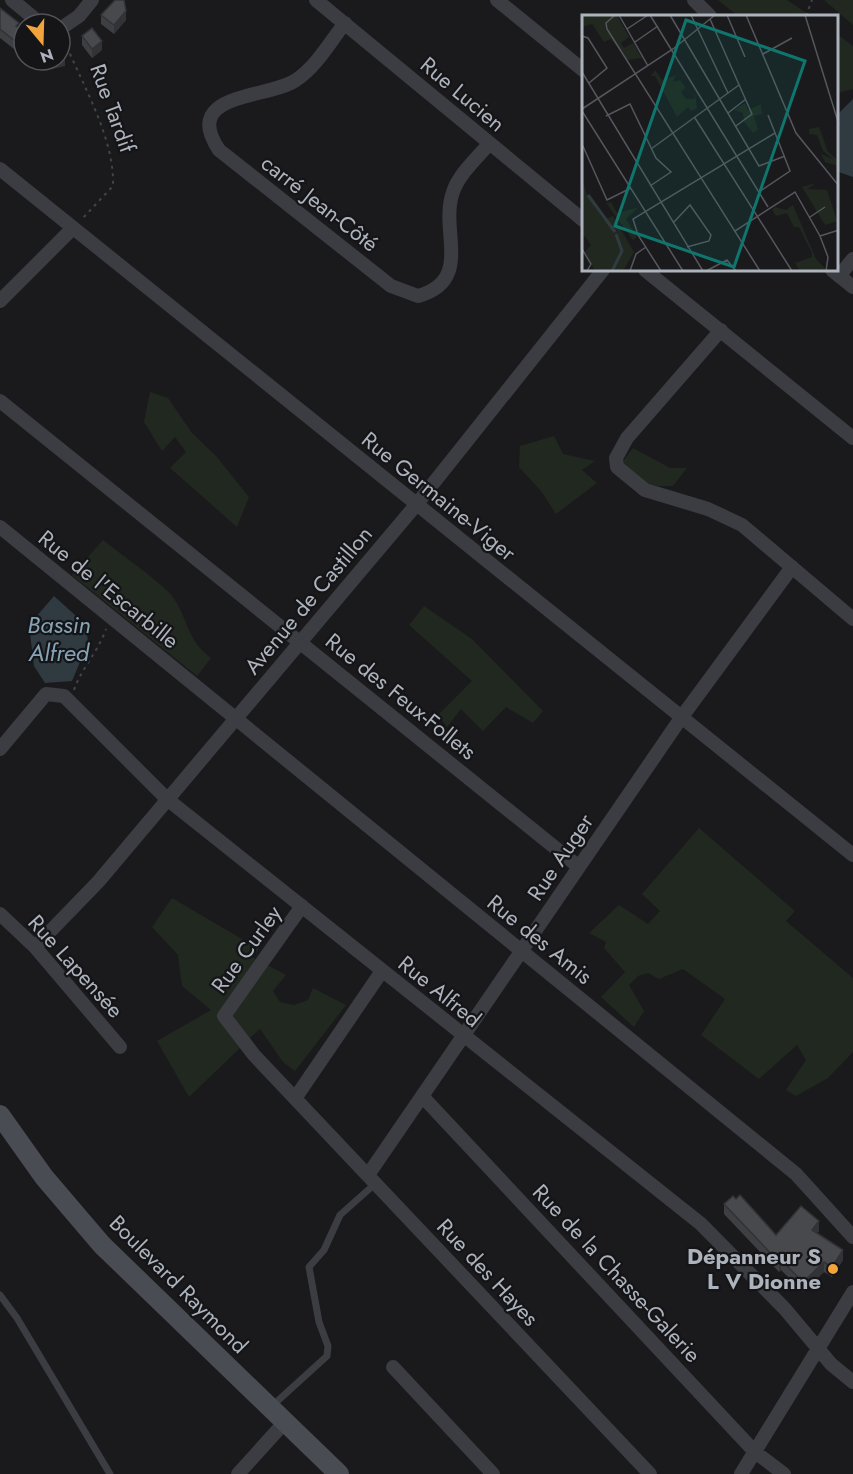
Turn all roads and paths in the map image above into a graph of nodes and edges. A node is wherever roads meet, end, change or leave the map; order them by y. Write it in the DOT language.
graph roads {
  1 [pos="12,0"];
  2 [pos="92,0"];
  3 [pos="316,0"];
  4 [pos="496,0"];
  5 [pos="694,0"];
  6 [pos="812,0"];
  7 [pos="26,12"];
  8 [pos="709,15"];
  9 [pos="806,15"];
  10 [pos="72,21"];
  11 [pos="345,23"];
  12 [pos="72,58"];
  13 [pos="582,69"];
  14 [pos="489,144"];
  15 [pos="0,169"];
  16 [pos="582,219"];
  17 [pos="73,228"];
  18 [pos="853,259"];
  19 [pos="838,271"];
  20 [pos="601,272"];
  21 [pos="648,272"];
  22 [pos="835,273"];
  23 [pos="853,287"];
  24 [pos="0,301"];
  25 [pos="721,330"];
  26 [pos="0,401"];
  27 [pos="853,438"];
  28 [pos="416,505"];
  29 [pos="3,535"];
  30 [pos="792,567"];
  31 [pos="110,617"];
  32 [pos="853,619"];
  33 [pos="300,642"];
  34 [pos="191,683"];
  35 [pos="64,696"];
  36 [pos="681,718"];
  37 [pos="235,719"];
  38 [pos="0,749"];
  39 [pos="167,799"];
  40 [pos="853,855"];
  41 [pos="579,867"];
  42 [pos="302,906"];
  43 [pos="0,914"];
  44 [pos="35,947"];
  45 [pos="521,951"];
  46 [pos="382,971"];
  47 [pos="224,1016"];
  48 [pos="463,1037"];
  49 [pos="120,1047"];
  50 [pos="422,1096"];
  51 [pos="296,1097"];
  52 [pos="0,1115"];
  53 [pos="372,1179"];
  54 [pos="853,1237"];
  55 [pos="853,1292"];
  56 [pos="0,1295"];
  57 [pos="818,1349"];
  58 [pos="393,1367"];
  59 [pos="853,1382"];
  60 [pos="270,1408"];
  61 [pos="285,1422"];
  62 [pos="755,1452"];
  63 [pos="111,1474"];
  64 [pos="237,1474"];
  65 [pos="339,1474"];
  66 [pos="493,1474"];
  67 [pos="650,1474"];
  68 [pos="741,1474"];
  69 [pos="784,1474"];
  1 -- 7 [label="street"];
  2 -- 10 [label="street"];
  3 -- 11 [label="street, Rue Lucien"];
  4 -- 13 [label="street"];
  5 -- 8 [label="street"];
  6 -- 9 [label="path"];
  11 -- 14 [label="street, Rue Lucien"];
  11 -- 14 [label="street, carré Jean-Côté"];
  12 -- 17 [label="path, Rue Tardif"];
  14 -- 16 [label="street, Rue Lucien"];
  15 -- 17 [label="street, Rue Germaine-Viger"];
  17 -- 24 [label="street"];
  17 -- 28 [label="street, Rue Germaine-Viger"];
  18 -- 19 [label="street"];
  20 -- 28 [label="street, Avenue de Castillon"];
  21 -- 25 [label="street"];
  22 -- 23 [label="street"];
  25 -- 27 [label="street"];
  25 -- 30 [label="street"];
  26 -- 33 [label="street, Rue des Feux-Follets"];
  28 -- 33 [label="street, Avenue de Castillon"];
  28 -- 36 [label="street, Rue Germaine-Viger"];
  29 -- 31 [label="street, Rue de l'Escarbille"];
  30 -- 32 [label="street"];
  30 -- 36 [label="street, Rue Auger"];
  31 -- 34 [label="street, Rue de l'Escarbille"];
  31 -- 35 [label="path"];
  33 -- 37 [label="street, Avenue de Castillon"];
  33 -- 41 [label="street, Rue des Feux-Follets"];
  34 -- 37 [label="street, Rue des Amis"];
  35 -- 38 [label="street"];
  35 -- 39 [label="street, Rue Alfred"];
  36 -- 40 [label="street, Rue Germaine-Viger"];
  36 -- 41 [label="street, Rue Auger"];
  37 -- 39 [label="street, Avenue de Castillon"];
  37 -- 45 [label="street, Rue des Amis"];
  39 -- 42 [label="street, Rue Alfred"];
  39 -- 44 [label="street, Avenue de Castillon"];
  41 -- 45 [label="street, Rue Auger"];
  42 -- 46 [label="street, Rue Alfred"];
  42 -- 47 [label="street, Rue Curley"];
  43 -- 44 [label="street, Rue Lapensée"];
  44 -- 49 [label="street, Rue Lapensée"];
  45 -- 48 [label="street, Rue Auger"];
  45 -- 54 [label="street, Rue des Amis"];
  46 -- 48 [label="street, Rue Alfred"];
  46 -- 51 [label="street"];
  47 -- 51 [label="street, Rue des Hayes"];
  48 -- 50 [label="street, Rue Auger"];
  48 -- 57 [label="street, Rue Alfred"];
  50 -- 53 [label="street, Rue Auger"];
  50 -- 62 [label="street, Rue de la Chasse-Galerie"];
  51 -- 53 [label="street, Rue des Hayes"];
  52 -- 60 [label="street, Boulevard Raymond"];
  53 -- 60 [label="lane"];
  53 -- 67 [label="street, Rue des Hayes"];
  55 -- 57 [label="street"];
  56 -- 63 [label="lane"];
  57 -- 59 [label="street, Rue Alfred"];
  57 -- 62 [label="street"];
  58 -- 66 [label="street"];
  60 -- 61 [label="street, Boulevard Raymond"];
  61 -- 64 [label="street"];
  61 -- 65 [label="street, Boulevard Raymond"];
  62 -- 68 [label="street"];
  62 -- 69 [label="street, Rue de la Chasse-Galerie"];
}
